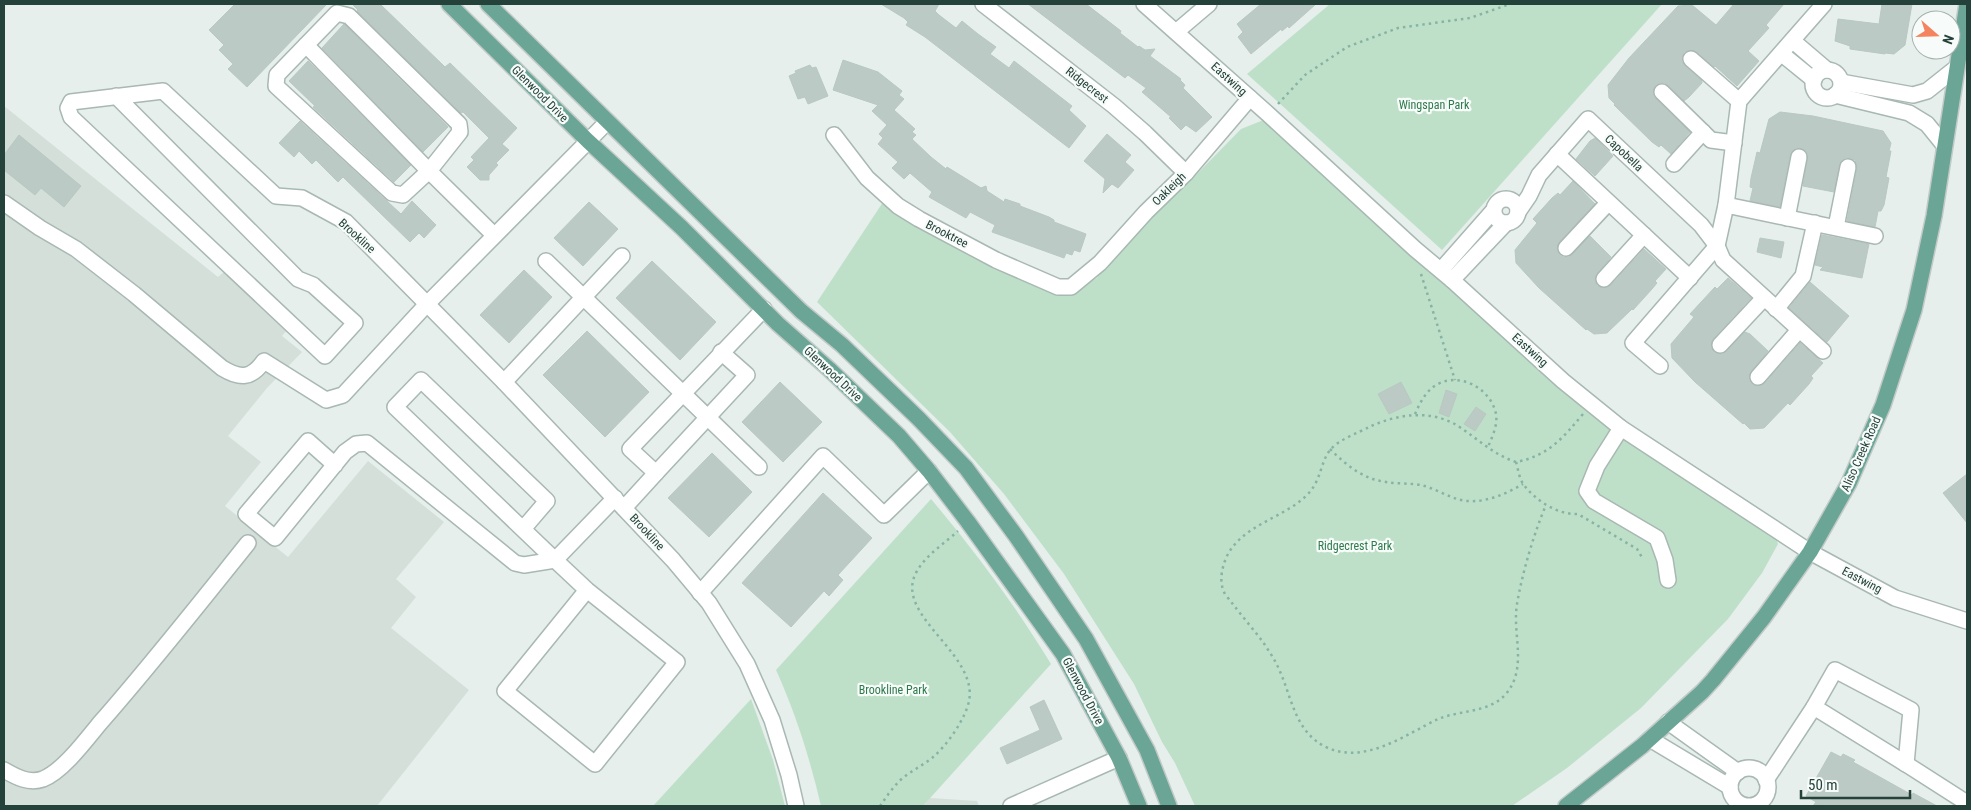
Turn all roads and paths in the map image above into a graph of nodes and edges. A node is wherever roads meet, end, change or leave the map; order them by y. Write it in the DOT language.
graph roads {
  1 [pos="449,4"];
  2 [pos="488,4"];
  3 [pos="983,4"];
  4 [pos="1144,4"];
  5 [pos="1209,4"];
  6 [pos="1510,4"];
  7 [pos="1824,4"];
  8 [pos="1967,4"];
  9 [pos="1176,32"];
  10 [pos="1793,41"];
  11 [pos="306,45"];
  12 [pos="1782,54"];
  13 [pos="1692,60"];
  14 [pos="1956,68"];
  15 [pos="1827,70"];
  16 [pos="1814,80"];
  17 [pos="1838,89"];
  18 [pos="1662,92"];
  19 [pos="116,96"];
  20 [pos="1250,98"];
  21 [pos="1738,101"];
  22 [pos="1268,114"];
  23 [pos="607,122"];
  24 [pos="1703,132"];
  25 [pos="834,135"];
  26 [pos="588,141"];
  27 [pos="1734,143"];
  28 [pos="1944,145"];
  29 [pos="1557,154"];
  30 [pos="1799,157"];
  31 [pos="1674,164"];
  32 [pos="1848,167"];
  33 [pos="429,170"];
  34 [pos="1186,173"];
  35 [pos="1534,182"];
  36 [pos="1507,198"];
  37 [pos="4,202"];
  38 [pos="1608,203"];
  39 [pos="1726,205"];
  40 [pos="1493,211"];
  41 [pos="1518,212"];
  42 [pos="1787,218"];
  43 [pos="1506,223"];
  44 [pos="1815,223"];
  45 [pos="1836,227"];
  46 [pos="494,235"];
  47 [pos="1644,235"];
  48 [pos="1875,236"];
  49 [pos="1717,246"];
  50 [pos="1566,248"];
  51 [pos="1414,249"];
  52 [pos="622,256"];
  53 [pos="546,261"];
  54 [pos="1446,275"];
  55 [pos="1084,278"];
  56 [pos="1690,278"];
  57 [pos="1604,279"];
  58 [pos="584,297"];
  59 [pos="1764,298"];
  60 [pos="427,304"];
  61 [pos="764,309"];
  62 [pos="1776,309"];
  63 [pos="1799,330"];
  64 [pos="1720,345"];
  65 [pos="1823,351"];
  66 [pos="721,352"];
  67 [pos="1660,366"];
  68 [pos="1758,377"];
  69 [pos="1456,380"];
  70 [pos="504,382"];
  71 [pos="683,393"];
  72 [pos="1591,404"];
  73 [pos="1414,415"];
  74 [pos="708,417"];
  75 [pos="1621,428"];
  76 [pos="1488,447"];
  77 [pos="1330,449"];
  78 [pos="1516,462"];
  79 [pos="335,465"];
  80 [pos="759,467"];
  81 [pos="929,471"];
  82 [pos="656,473"];
  83 [pos="1523,484"];
  84 [pos="620,503"];
  85 [pos="1546,505"];
  86 [pos="968,522"];
  87 [pos="523,529"];
  88 [pos="248,543"];
  89 [pos="1810,552"];
  90 [pos="1643,558"];
  91 [pos="555,560"];
  92 [pos="1668,580"];
  93 [pos="587,590"];
  94 [pos="700,593"];
  95 [pos="1967,621"];
  96 [pos="1814,707"];
  97 [pos="1668,722"];
  98 [pos="1650,739"];
  99 [pos="1119,758"];
  100 [pos="1906,764"];
  101 [pos="4,770"];
  102 [pos="1738,772"];
  103 [pos="1766,780"];
  104 [pos="1730,788"];
  105 [pos="1028,803"];
  106 [pos="1967,803"];
  107 [pos="796,806"];
  108 [pos="880,806"];
  109 [pos="1011,806"];
  110 [pos="1139,806"];
  111 [pos="1169,806"];
  112 [pos="1566,806"];
  113 [pos="1752,806"];
  1 -- 26 [label="main road, Glenwood Drive"];
  2 -- 23 [label="main road, Glenwood Drive"];
  3 -- 34 [label="street, Ridgecrest"];
  4 -- 9 [label="street, Eastwing"];
  5 -- 9 [label="street"];
  6 -- 22 [label="path"];
  7 -- 10 [label="street"];
  8 -- 14 [label="main road, Aliso Creek Road"];
  9 -- 20 [label="street, Eastwing"];
  10 -- 12 [label="street"];
  10 -- 15 [label="street"];
  11 -- 33 [label="street"];
  11 -- 33 [label="street"];
  11 -- 33 [label="street"];
  12 -- 16 [label="street"];
  12 -- 21 [label="street"];
  13 -- 21 [label="street"];
  14 -- 17 [label="street"];
  14 -- 28 [label="main road, Aliso Creek Road"];
  15 -- 16 [label="street"];
  15 -- 17 [label="street"];
  16 -- 17 [label="street"];
  17 -- 28 [label="street"];
  18 -- 24 [label="street"];
  19 -- 19 [label="street"];
  19 -- 60 [label="street, Brookline"];
  20 -- 22 [label="street, Eastwing"];
  20 -- 34 [label="street, Oakleigh"];
  21 -- 27 [label="street"];
  22 -- 51 [label="street, Eastwing"];
  23 -- 26 [label="street"];
  23 -- 111 [label="main road, Glenwood Drive"];
  24 -- 27 [label="street"];
  24 -- 31 [label="street"];
  25 -- 55 [label="street, Brooktree"];
  26 -- 46 [label="street"];
  26 -- 61 [label="main road, Glenwood Drive"];
  27 -- 39 [label="street"];
  28 -- 89 [label="main road, Aliso Creek Road"];
  29 -- 35 [label="street, Capobella"];
  29 -- 38 [label="street"];
  29 -- 49 [label="street, Capobella"];
  30 -- 42 [label="street"];
  32 -- 45 [label="street"];
  33 -- 46 [label="street"];
  34 -- 55 [label="street, Oakleigh"];
  35 -- 36 [label="street, Capobella"];
  35 -- 41 [label="street, Capobella"];
  36 -- 40 [label="street, Capobella"];
  36 -- 41 [label="street"];
  37 -- 60 [label="street"];
  38 -- 47 [label="street"];
  38 -- 50 [label="street"];
  39 -- 42 [label="street"];
  39 -- 49 [label="street"];
  40 -- 43 [label="street"];
  40 -- 54 [label="street, Capobella"];
  41 -- 43 [label="street, Capobella"];
  42 -- 44 [label="street"];
  43 -- 54 [label="street, Capobella"];
  44 -- 45 [label="street"];
  44 -- 62 [label="street"];
  45 -- 48 [label="street"];
  46 -- 60 [label="street"];
  47 -- 56 [label="street"];
  47 -- 57 [label="street"];
  49 -- 56 [label="street"];
  49 -- 59 [label="street, Capobella"];
  51 -- 54 [label="street, Eastwing"];
  51 -- 69 [label="path"];
  52 -- 58 [label="street"];
  53 -- 58 [label="street"];
  54 -- 72 [label="street, Eastwing"];
  56 -- 67 [label="street"];
  58 -- 70 [label="street"];
  58 -- 71 [label="street"];
  59 -- 62 [label="street, Capobella"];
  59 -- 64 [label="street"];
  60 -- 70 [label="street, Brookline"];
  61 -- 66 [label="street"];
  61 -- 81 [label="main road, Glenwood Drive"];
  62 -- 63 [label="street, Capobella"];
  63 -- 65 [label="street, Capobella"];
  63 -- 68 [label="street"];
  66 -- 71 [label="street"];
  66 -- 74 [label="street"];
  69 -- 73 [label="path"];
  69 -- 76 [label="path"];
  70 -- 84 [label="street, Brookline"];
  71 -- 74 [label="street"];
  71 -- 82 [label="street"];
  72 -- 75 [label="street, Eastwing"];
  72 -- 78 [label="path"];
  73 -- 76 [label="path"];
  73 -- 77 [label="path"];
  74 -- 80 [label="street"];
  74 -- 82 [label="street"];
  75 -- 89 [label="street, Eastwing"];
  75 -- 92 [label="street"];
  76 -- 78 [label="path"];
  77 -- 83 [label="path"];
  77 -- 85 [label="path"];
  78 -- 83 [label="path"];
  79 -- 79 [label="street"];
  79 -- 91 [label="street"];
  81 -- 86 [label="main road, Glenwood Drive"];
  81 -- 94 [label="street"];
  82 -- 84 [label="street"];
  83 -- 85 [label="path"];
  84 -- 91 [label="street"];
  84 -- 94 [label="street, Brookline"];
  85 -- 90 [label="path"];
  86 -- 99 [label="main road, Glenwood Drive"];
  86 -- 108 [label="path"];
  87 -- 87 [label="street"];
  87 -- 91 [label="street"];
  88 -- 101 [label="street"];
  89 -- 95 [label="street, Eastwing"];
  89 -- 97 [label="main road, Aliso Creek Road"];
  91 -- 93 [label="street"];
  93 -- 93 [label="street"];
  94 -- 107 [label="street, Brookline"];
  96 -- 100 [label="street"];
  96 -- 100 [label="street"];
  96 -- 103 [label="street"];
  97 -- 98 [label="main road, Aliso Creek Road"];
  97 -- 102 [label="street"];
  98 -- 104 [label="street"];
  98 -- 112 [label="main road, Aliso Creek Road"];
  99 -- 105 [label="street"];
  99 -- 110 [label="main road, Glenwood Drive"];
  100 -- 106 [label="street"];
  102 -- 103 [label="street"];
  102 -- 104 [label="street"];
  103 -- 113 [label="street"];
  104 -- 113 [label="street"];
  105 -- 109 [label="street"];
}
